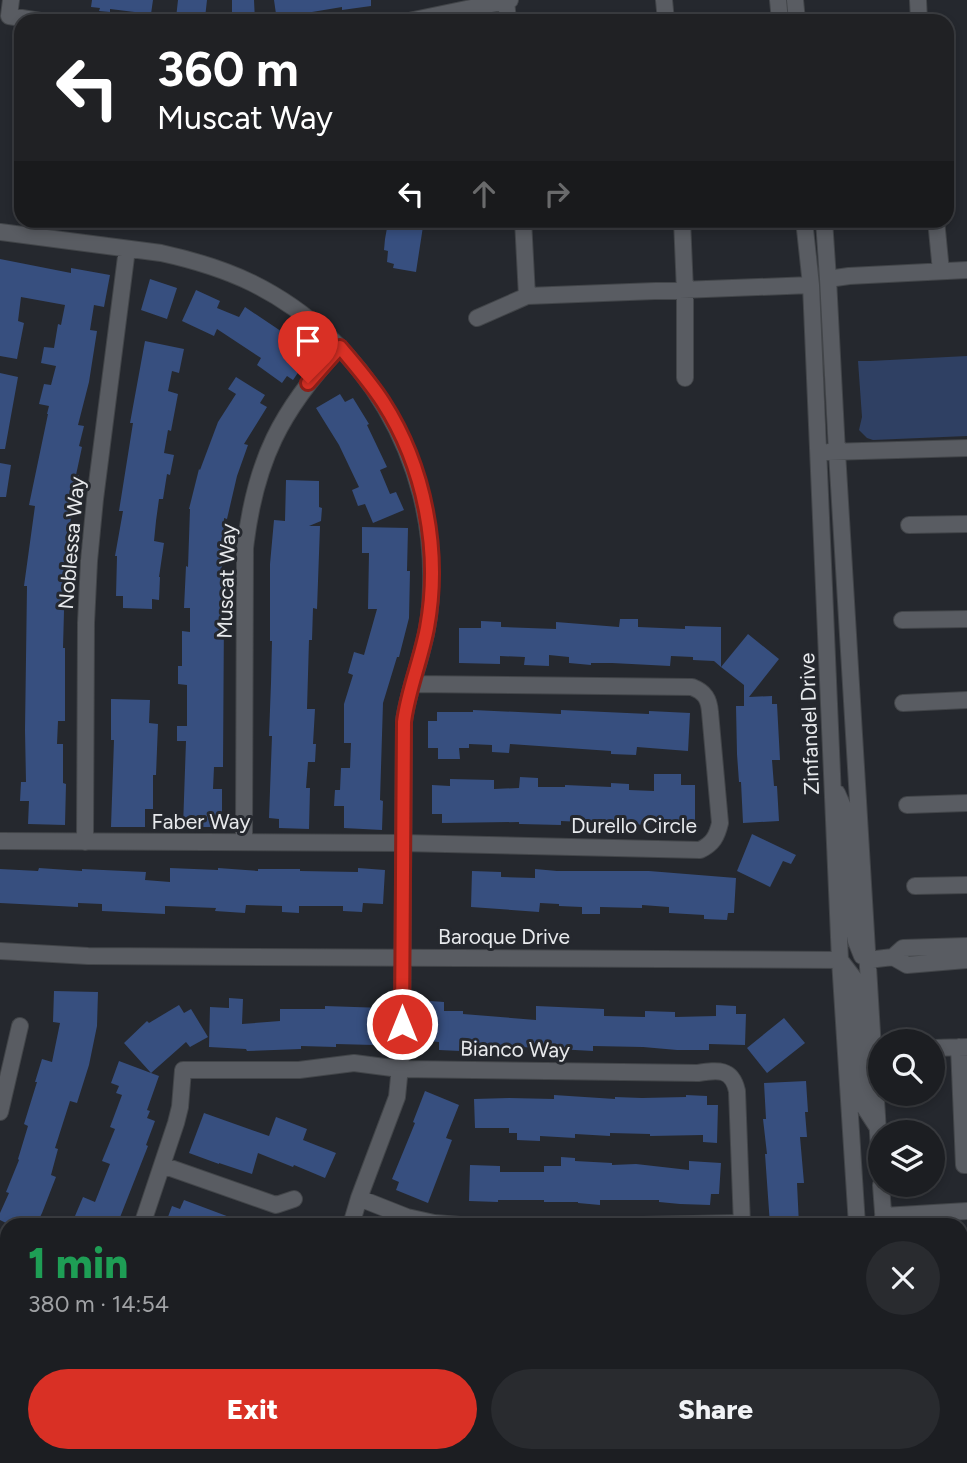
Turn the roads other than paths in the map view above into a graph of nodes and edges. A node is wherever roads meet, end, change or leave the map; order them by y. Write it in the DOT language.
graph roads {
  1 [pos="11,0"];
  2 [pos="507,0"];
  3 [pos="442,14"];
  4 [pos="14,17"];
  5 [pos="523,228"];
  6 [pos="682,228"];
  7 [pos="805,228"];
  8 [pos="825,228"];
  9 [pos="937,228"];
  10 [pos="0,232"];
  11 [pos="127,249"];
  12 [pos="967,270"];
  13 [pos="941,271"];
  14 [pos="828,279"];
  15 [pos="811,285"];
  16 [pos="685,291"];
  17 [pos="527,296"];
  18 [pos="477,318"];
  19 [pos="340,347"];
  20 [pos="685,378"];
  21 [pos="967,448"];
  22 [pos="818,452"];
  23 [pos="837,452"];
  24 [pos="909,524"];
  25 [pos="967,524"];
  26 [pos="967,619"];
  27 [pos="902,620"];
  28 [pos="412,684"];
  29 [pos="967,701"];
  30 [pos="904,703"];
  31 [pos="832,778"];
  32 [pos="967,803"];
  33 [pos="907,805"];
  34 [pos="0,841"];
  35 [pos="85,842"];
  36 [pos="244,842"];
  37 [pos="403,843"];
  38 [pos="967,885"];
  39 [pos="915,886"];
  40 [pos="967,946"];
  41 [pos="0,951"];
  42 [pos="402,957"];
  43 [pos="893,957"];
  44 [pos="840,960"];
  45 [pos="967,960"];
  46 [pos="868,962"];
  47 [pos="20,1026"];
  48 [pos="963,1047"];
  49 [pos="945,1048"];
  50 [pos="400,1069"];
  51 [pos="0,1112"];
  52 [pos="872,1120"];
  53 [pos="878,1120"];
  54 [pos="967,1165"];
  55 [pos="162,1166"];
  56 [pos="882,1197"];
  57 [pos="359,1198"];
  58 [pos="294,1199"];
  59 [pos="967,1211"];
  60 [pos="144,1218"];
  61 [pos="353,1218"];
  62 [pos="412,1218"];
  63 [pos="742,1218"];
  64 [pos="857,1218"];
  65 [pos="883,1218"];
  66 [pos="908,1218"];
  1 -- 4 [label="street"];
  2 -- 3 [label="street"];
  5 -- 17 [label="street"];
  6 -- 16 [label="street"];
  7 -- 15 [label="street, Zinfandel Drive"];
  8 -- 14 [label="street, Zinfandel Drive"];
  9 -- 13 [label="street"];
  10 -- 11 [label="street"];
  11 -- 19 [label="street"];
  11 -- 35 [label="street, Noblessa Way"];
  12 -- 13 [label="street"];
  13 -- 14 [label="street"];
  14 -- 23 [label="street, Zinfandel Drive"];
  15 -- 16 [label="street"];
  15 -- 22 [label="street, Zinfandel Drive"];
  16 -- 17 [label="street"];
  16 -- 20 [label="street"];
  17 -- 18 [label="street"];
  19 -- 28 [label="street"];
  19 -- 36 [label="street, Muscat Way"];
  21 -- 23 [label="street"];
  22 -- 23 [label="street"];
  22 -- 31 [label="street, Zinfandel Drive"];
  23 -- 46 [label="street, Zinfandel Drive"];
  24 -- 25 [label="street"];
  26 -- 27 [label="street"];
  28 -- 37 [label="street"];
  28 -- 37 [label="street, Durello Circle"];
  29 -- 30 [label="street"];
  31 -- 44 [label="street, Zinfandel Drive"];
  31 -- 46 [label="street"];
  32 -- 33 [label="street"];
  34 -- 35 [label="street, Faber Way"];
  35 -- 36 [label="street, Faber Way"];
  36 -- 37 [label="street, Faber Way"];
  37 -- 42 [label="street"];
  38 -- 39 [label="street"];
  40 -- 43 [label="street"];
  41 -- 42 [label="street, Baroque Drive"];
  42 -- 44 [label="street, Baroque Drive"];
  42 -- 50 [label="street"];
  43 -- 45 [label="street"];
  43 -- 46 [label="street"];
  44 -- 52 [label="street"];
  44 -- 64 [label="street, Zinfandel Drive"];
  46 -- 53 [label="street, Zinfandel Drive"];
  47 -- 51 [label="street"];
  48 -- 49 [label="street"];
  48 -- 54 [label="street"];
  50 -- 55 [label="street, Bianco Way"];
  50 -- 57 [label="street"];
  50 -- 63 [label="street, Bianco Way"];
  55 -- 58 [label="street"];
  55 -- 60 [label="street, Bianco Way"];
  56 -- 65 [label="street"];
  57 -- 61 [label="street"];
  57 -- 62 [label="street"];
  59 -- 66 [label="street"];
}
